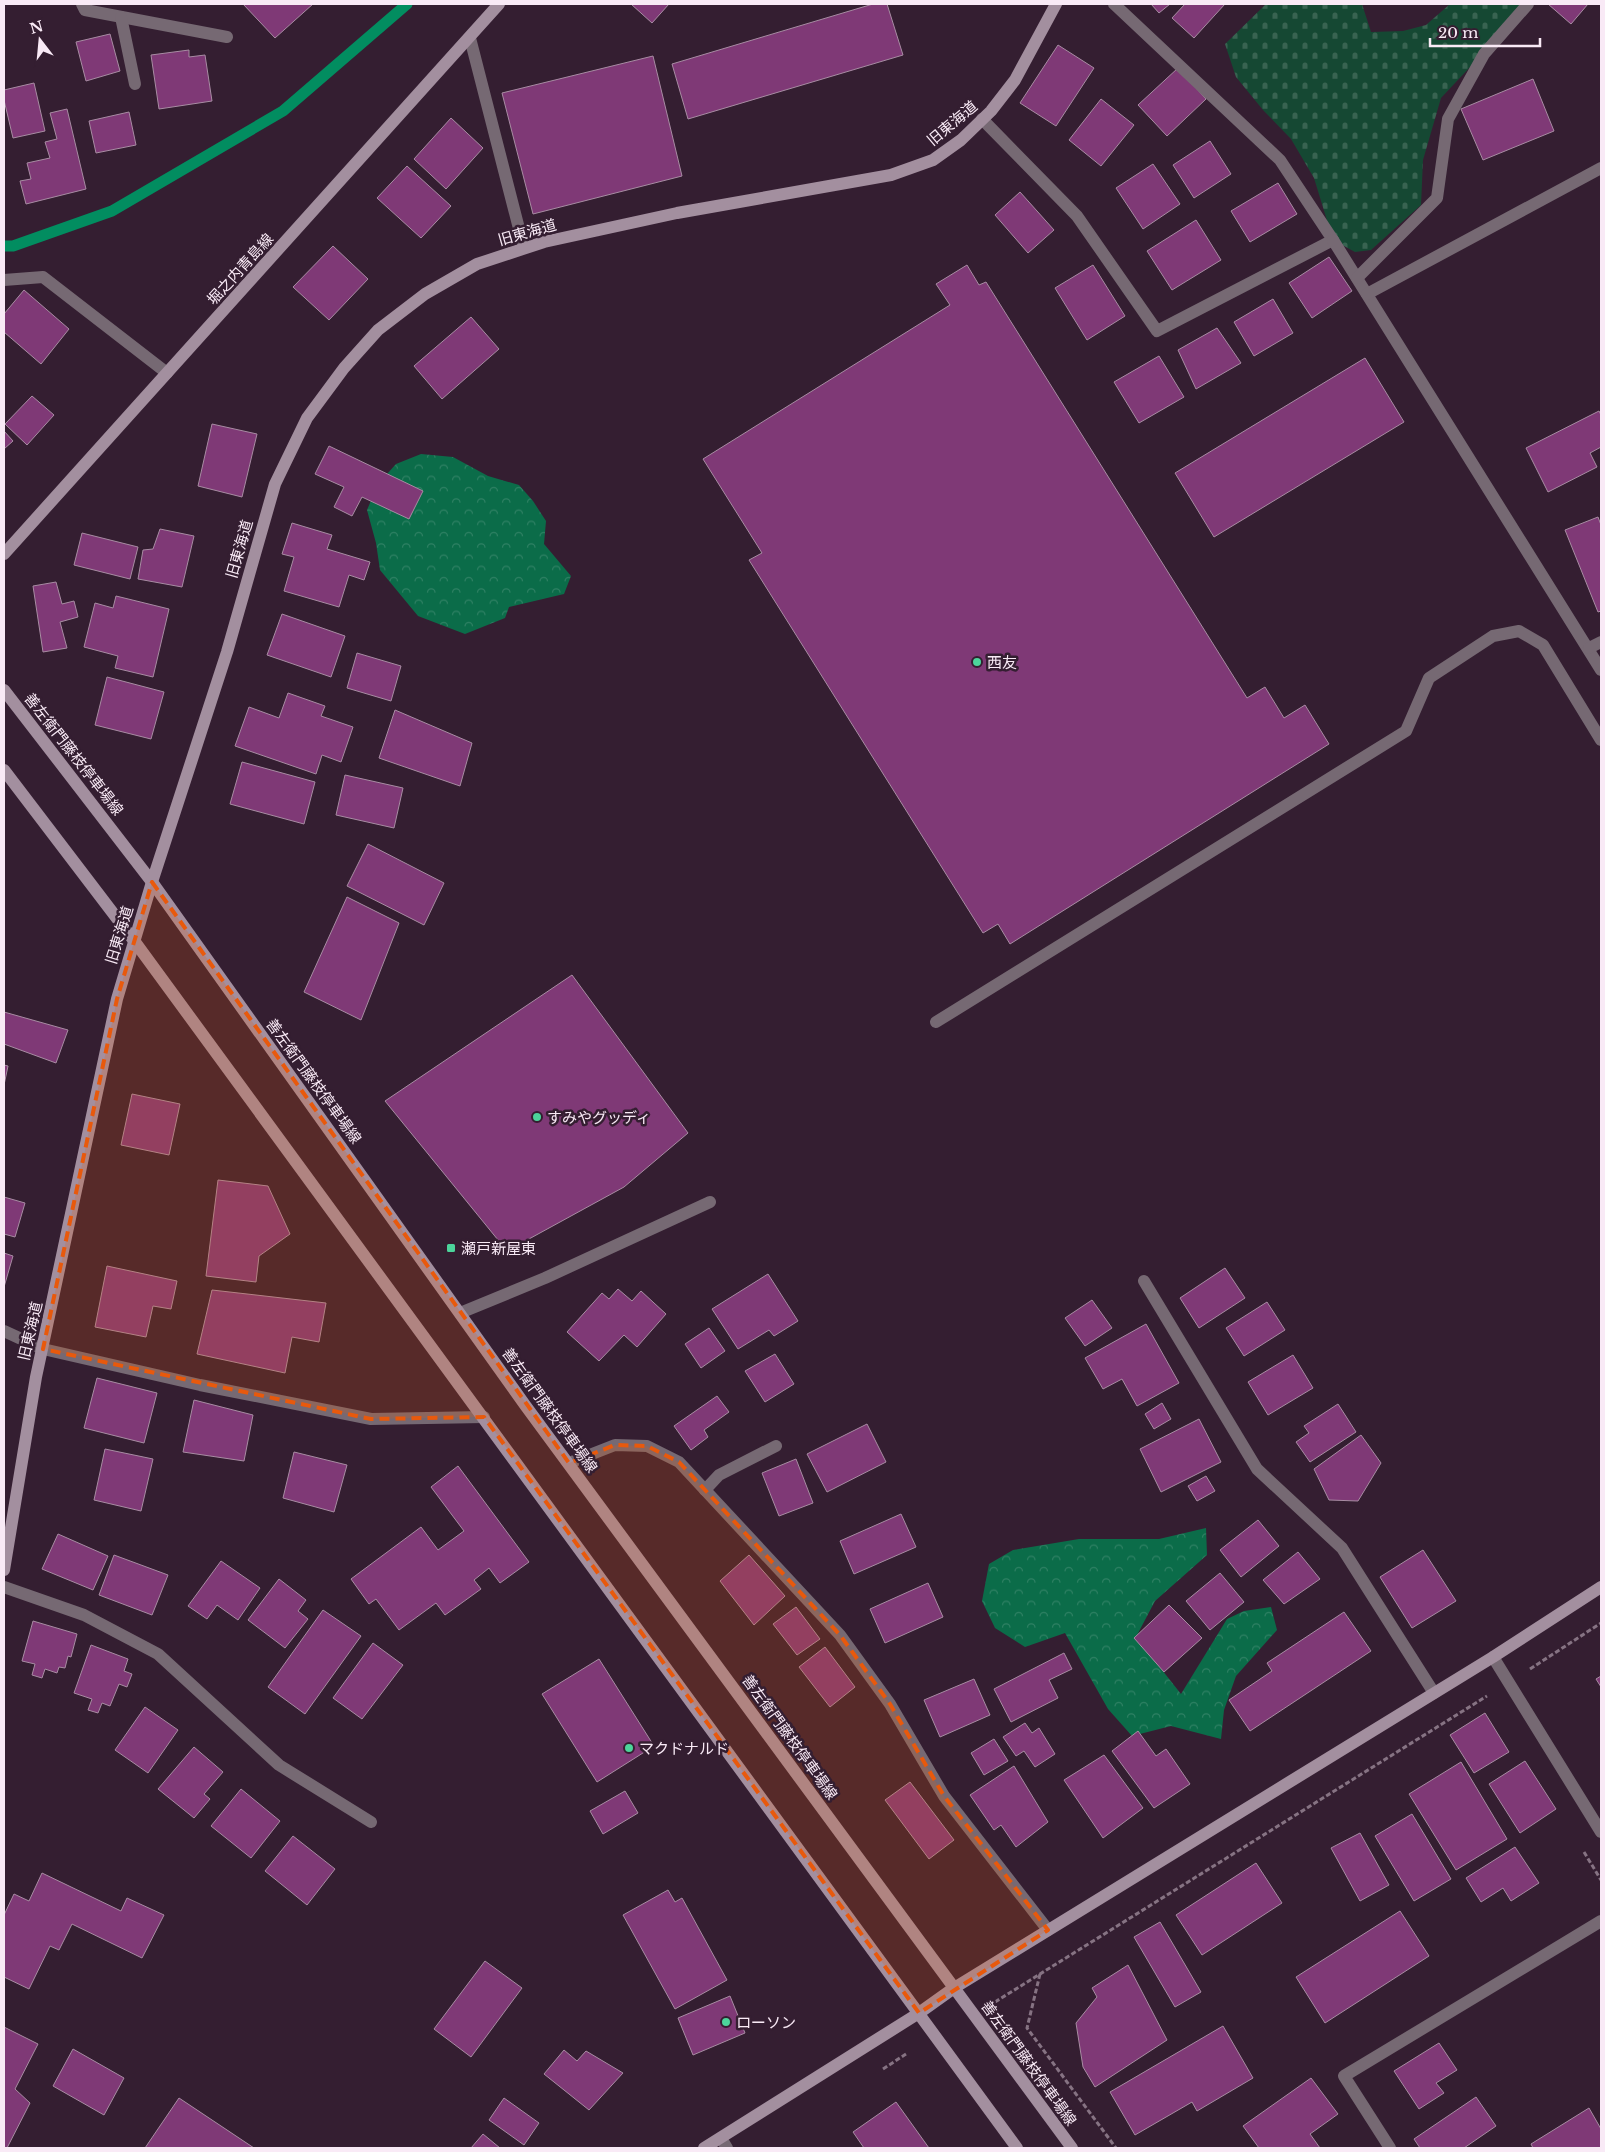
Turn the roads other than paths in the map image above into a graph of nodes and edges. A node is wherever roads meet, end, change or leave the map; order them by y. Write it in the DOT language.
graph roads {
  1 [pos="82,4"];
  2 [pos="499,4"];
  3 [pos="1056,4"];
  4 [pos="1114,4"];
  5 [pos="1528,4"];
  6 [pos="121,17"];
  7 [pos="227,37"];
  8 [pos="470,38"];
  9 [pos="135,84"];
  10 [pos="982,120"];
  11 [pos="1601,168"];
  12 [pos="1333,240"];
  13 [pos="524,248"];
  14 [pos="1357,278"];
  15 [pos="4,280"];
  16 [pos="1367,294"];
  17 [pos="167,374"];
  18 [pos="4,554"];
  19 [pos="1601,642"];
  20 [pos="1588,648"];
  21 [pos="1601,670"];
  22 [pos="4,690"];
  23 [pos="1601,740"];
  24 [pos="4,770"];
  25 [pos="152,882"];
  26 [pos="135,942"];
  27 [pos="936,1022"];
  28 [pos="710,1202"];
  29 [pos="1144,1281"];
  30 [pos="460,1313"];
  31 [pos="4,1331"];
  32 [pos="43,1349"];
  33 [pos="484,1417"];
  34 [pos="776,1446"];
  35 [pos="569,1463"];
  36 [pos="705,1490"];
  37 [pos="4,1570"];
  38 [pos="4,1587"];
  39 [pos="1601,1587"];
  40 [pos="1493,1657"];
  41 [pos="1434,1693"];
  42 [pos="371,1822"];
  43 [pos="1601,1832"];
  44 [pos="1601,1920"];
  45 [pos="1048,1930"];
  46 [pos="954,1988"];
  47 [pos="918,2012"];
  48 [pos="724,2143"];
  49 [pos="704,2148"];
  50 [pos="1017,2148"];
  51 [pos="1072,2148"];
  52 [pos="1390,2148"];
  1 -- 6 [label="street"];
  2 -- 8 [label="main road, 堀之内青島線"];
  3 -- 10 [label="main road, 旧東海道"];
  4 -- 12 [label="street"];
  5 -- 14 [label="street"];
  6 -- 7 [label="street"];
  6 -- 9 [label="street"];
  8 -- 13 [label="street"];
  8 -- 17 [label="main road, 堀之内青島線"];
  10 -- 12 [label="street"];
  10 -- 13 [label="main road, 旧東海道"];
  11 -- 16 [label="street"];
  12 -- 14 [label="street"];
  13 -- 25 [label="main road, 旧東海道"];
  14 -- 16 [label="street"];
  15 -- 17 [label="street"];
  16 -- 20 [label="street"];
  17 -- 18 [label="main road, 堀之内青島線"];
  19 -- 20 [label="street"];
  20 -- 21 [label="street"];
  22 -- 25 [label="main road, 善左衛門藤枝停車場線"];
  23 -- 27 [label="street"];
  24 -- 26 [label="main road"];
  25 -- 26 [label="main road, 旧東海道"];
  25 -- 30 [label="main road, 善左衛門藤枝停車場線"];
  26 -- 32 [label="main road, 旧東海道"];
  26 -- 33 [label="main road"];
  28 -- 30 [label="street"];
  29 -- 41 [label="street"];
  30 -- 35 [label="main road, 善左衛門藤枝停車場線"];
  31 -- 32 [label="street"];
  32 -- 33 [label="street"];
  32 -- 37 [label="main road, 旧東海道"];
  33 -- 47 [label="main road"];
  34 -- 36 [label="street"];
  35 -- 36 [label="street"];
  35 -- 46 [label="main road, 善左衛門藤枝停車場線"];
  36 -- 45 [label="street"];
  38 -- 42 [label="street"];
  39 -- 40 [label="main road"];
  40 -- 41 [label="main road"];
  40 -- 43 [label="street"];
  41 -- 45 [label="main road"];
  44 -- 52 [label="street"];
  45 -- 46 [label="main road"];
  46 -- 47 [label="main road"];
  46 -- 51 [label="main road, 善左衛門藤枝停車場線"];
  47 -- 48 [label="main road"];
  47 -- 50 [label="main road"];
  48 -- 49 [label="main road"];
}
